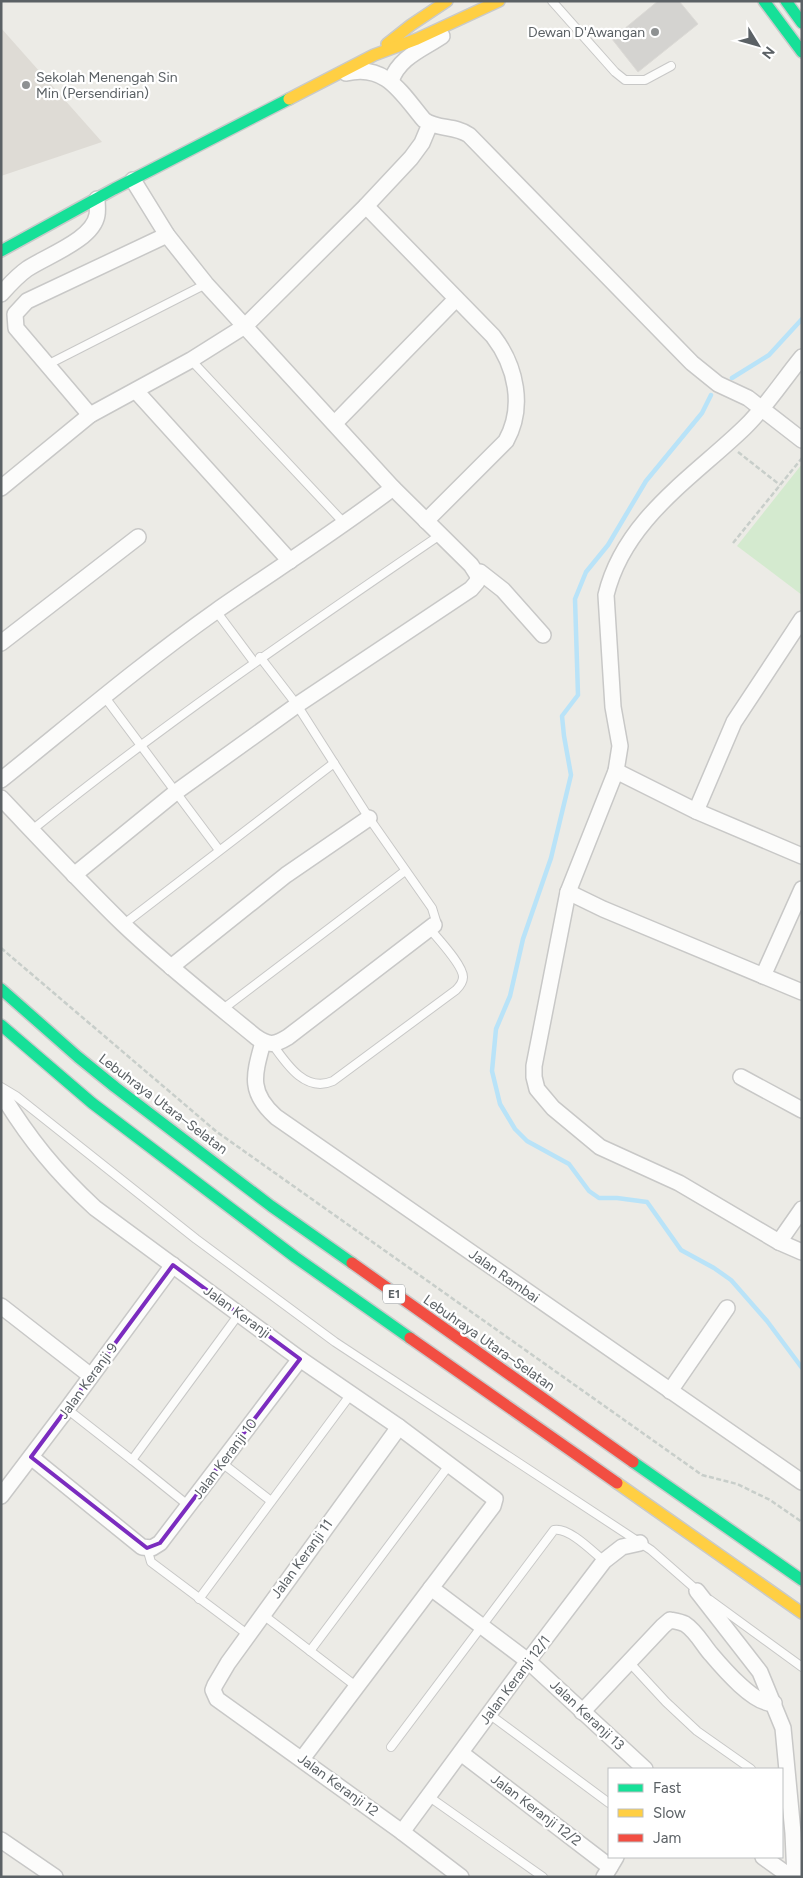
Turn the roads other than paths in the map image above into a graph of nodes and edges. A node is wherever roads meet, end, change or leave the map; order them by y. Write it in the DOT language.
graph roads {
  1 [pos="446,1"];
  2 [pos="499,1"];
  3 [pos="552,1"];
  4 [pos="764,1"];
  5 [pos="786,1"];
  6 [pos="472,14"];
  7 [pos="802,23"];
  8 [pos="802,52"];
  9 [pos="374,54"];
  10 [pos="671,66"];
  11 [pos="329,78"];
  12 [pos="391,81"];
  13 [pos="430,124"];
  14 [pos="133,180"];
  15 [pos="97,199"];
  16 [pos="366,206"];
  17 [pos="167,235"];
  18 [pos="1,251"];
  19 [pos="206,284"];
  20 [pos="1,294"];
  21 [pos="456,300"];
  22 [pos="245,326"];
  23 [pos="802,357"];
  24 [pos="191,360"];
  25 [pos="47,365"];
  26 [pos="136,391"];
  27 [pos="761,408"];
  28 [pos="90,415"];
  29 [pos="335,423"];
  30 [pos="802,440"];
  31 [pos="1,488"];
  32 [pos="393,488"];
  33 [pos="426,521"];
  34 [pos="345,524"];
  35 [pos="440,535"];
  36 [pos="138,537"];
  37 [pos="290,561"];
  38 [pos="478,576"];
  39 [pos="216,612"];
  40 [pos="802,619"];
  41 [pos="543,635"];
  42 [pos="1,643"];
  43 [pos="257,660"];
  44 [pos="104,696"];
  45 [pos="297,705"];
  46 [pos="140,745"];
  47 [pos="334,762"];
  48 [pos="616,770"];
  49 [pos="1,780"];
  50 [pos="176,792"];
  51 [pos="1,798"];
  52 [pos="696,811"];
  53 [pos="369,818"];
  54 [pos="32,830"];
  55 [pos="219,850"];
  56 [pos="802,856"];
  57 [pos="405,871"];
  58 [pos="74,875"];
  59 [pos="802,889"];
  60 [pos="568,892"];
  61 [pos="124,924"];
  62 [pos="432,927"];
  63 [pos="171,966"];
  64 [pos="762,976"];
  65 [pos="1,990"];
  66 [pos="802,992"];
  67 [pos="222,1009"];
  68 [pos="1,1025"];
  69 [pos="268,1043"];
  70 [pos="741,1077"];
  71 [pos="1,1087"];
  72 [pos="1,1093"];
  73 [pos="802,1110"];
  74 [pos="802,1209"];
  75 [pos="779,1242"];
  76 [pos="802,1252"];
  77 [pos="173,1265"];
  78 [pos="1,1306"];
  79 [pos="727,1308"];
  80 [pos="239,1314"];
  81 [pos="300,1359"];
  82 [pos="91,1376"];
  83 [pos="670,1391"];
  84 [pos="351,1394"];
  85 [pos="67,1409"];
  86 [pos="399,1427"];
  87 [pos="31,1457"];
  88 [pos="132,1460"];
  89 [pos="222,1463"];
  90 [pos="450,1464"];
  91 [pos="802,1482"];
  92 [pos="1,1496"];
  93 [pos="271,1501"];
  94 [pos="189,1506"];
  95 [pos="640,1543"];
  96 [pos="144,1548"];
  97 [pos="604,1561"];
  98 [pos="802,1580"];
  99 [pos="431,1588"];
  100 [pos="697,1591"];
  101 [pos="199,1599"];
  102 [pos="802,1613"];
  103 [pos="262,1614"];
  104 [pos="482,1626"];
  105 [pos="247,1634"];
  106 [pos="310,1651"];
  107 [pos="528,1661"];
  108 [pos="629,1662"];
  109 [pos="802,1667"];
  110 [pos="357,1687"];
  111 [pos="215,1694"];
  112 [pos="774,1703"];
  113 [pos="582,1712"];
  114 [pos="489,1714"];
  115 [pos="391,1747"];
  116 [pos="461,1752"];
  117 [pos="302,1759"];
  118 [pos="644,1768"];
  119 [pos="750,1768"];
  120 [pos="786,1792"];
  121 [pos="428,1796"];
  122 [pos="608,1802"];
  123 [pos="402,1832"];
  124 [pos="1,1840"];
  125 [pos="764,1858"];
  126 [pos="610,1867"];
  127 [pos="55,1877"];
  128 [pos="461,1877"];
  129 [pos="543,1877"];
  130 [pos="793,1877"];
  1 -- 9 [label="main road"];
  2 -- 6 [label="main road"];
  3 -- 10 [label="lane"];
  4 -- 8 [label="main road"];
  5 -- 7 [label="main road"];
  6 -- 9 [label="main road"];
  6 -- 12 [label="street"];
  9 -- 11 [label="main road"];
  11 -- 12 [label="street"];
  11 -- 14 [label="main road"];
  12 -- 13 [label="street"];
  13 -- 16 [label="street"];
  13 -- 27 [label="street"];
  14 -- 15 [label="main road"];
  14 -- 17 [label="street"];
  15 -- 18 [label="main road"];
  15 -- 20 [label="street"];
  16 -- 21 [label="street"];
  16 -- 22 [label="street"];
  17 -- 19 [label="street"];
  17 -- 25 [label="street"];
  19 -- 22 [label="street"];
  19 -- 25 [label="lane"];
  21 -- 29 [label="street"];
  21 -- 33 [label="street"];
  22 -- 24 [label="street"];
  22 -- 29 [label="street"];
  23 -- 27 [label="street"];
  24 -- 26 [label="street"];
  24 -- 34 [label="lane"];
  25 -- 28 [label="street"];
  26 -- 28 [label="street"];
  26 -- 37 [label="street"];
  27 -- 30 [label="street"];
  27 -- 48 [label="street"];
  28 -- 31 [label="street"];
  29 -- 32 [label="street"];
  32 -- 33 [label="street"];
  32 -- 34 [label="street"];
  33 -- 35 [label="street"];
  34 -- 37 [label="street"];
  35 -- 38 [label="street"];
  35 -- 43 [label="lane"];
  36 -- 42 [label="street"];
  37 -- 39 [label="street"];
  38 -- 41 [label="street"];
  38 -- 45 [label="street"];
  39 -- 43 [label="lane"];
  39 -- 44 [label="street"];
  40 -- 52 [label="street"];
  43 -- 45 [label="lane"];
  43 -- 46 [label="lane"];
  44 -- 46 [label="lane"];
  44 -- 49 [label="street"];
  45 -- 47 [label="lane"];
  45 -- 50 [label="street"];
  46 -- 50 [label="lane"];
  46 -- 54 [label="lane"];
  47 -- 53 [label="lane"];
  47 -- 55 [label="lane"];
  48 -- 52 [label="street"];
  48 -- 60 [label="street"];
  50 -- 55 [label="lane"];
  50 -- 58 [label="street"];
  51 -- 54 [label="street"];
  52 -- 56 [label="street"];
  53 -- 57 [label="lane"];
  53 -- 63 [label="street"];
  54 -- 58 [label="street"];
  55 -- 61 [label="lane"];
  57 -- 62 [label="lane"];
  57 -- 67 [label="lane"];
  58 -- 61 [label="street"];
  59 -- 64 [label="street"];
  60 -- 64 [label="street"];
  60 -- 75 [label="street"];
  61 -- 63 [label="street"];
  62 -- 69 [label="street"];
  62 -- 69 [label="lane"];
  63 -- 67 [label="street"];
  64 -- 66 [label="street"];
  65 -- 98 [label="main road, Lebuhraya Utara–Selatan / E1"];
  67 -- 69 [label="street"];
  68 -- 102 [label="main road, E1"];
  69 -- 83 [label="street, Jalan Rambai"];
  70 -- 73 [label="street"];
  71 -- 95 [label="lane"];
  72 -- 77 [label="street, Jalan Keranji"];
  74 -- 75 [label="street"];
  75 -- 76 [label="street"];
  77 -- 80 [label="street, Jalan Keranji"];
  77 -- 82 [label="street, Jalan Keranji 9"];
  78 -- 82 [label="street"];
  79 -- 83 [label="street"];
  80 -- 81 [label="street, Jalan Keranji"];
  80 -- 88 [label="lane"];
  81 -- 84 [label="street, Jalan Keranji"];
  81 -- 89 [label="street, Jalan Keranji 10"];
  82 -- 85 [label="street, Jalan Keranji 9"];
  83 -- 91 [label="street, Jalan Rambai"];
  84 -- 86 [label="street, Jalan Keranji"];
  84 -- 93 [label="lane"];
  85 -- 87 [label="street, Jalan Keranji 9"];
  85 -- 88 [label="lane"];
  86 -- 90 [label="street, Jalan Keranji"];
  86 -- 103 [label="street, Jalan Keranji 11"];
  87 -- 92 [label="street, Jalan Keranji 9"];
  87 -- 96 [label="street"];
  88 -- 94 [label="lane"];
  89 -- 93 [label="lane"];
  89 -- 94 [label="street, Jalan Keranji 10"];
  90 -- 99 [label="street, Jalan Keranji"];
  90 -- 106 [label="lane"];
  93 -- 101 [label="lane"];
  94 -- 96 [label="street, Jalan Keranji 10"];
  95 -- 97 [label="street, Jalan Keranji 12/1"];
  95 -- 100 [label="lane"];
  96 -- 101 [label="lane"];
  97 -- 104 [label="lane"];
  97 -- 107 [label="street, Jalan Keranji 12/1"];
  99 -- 104 [label="street, Jalan Keranji 13"];
  99 -- 110 [label="street"];
  100 -- 109 [label="lane"];
  100 -- 112 [label="street"];
  101 -- 105 [label="lane"];
  103 -- 105 [label="street, Jalan Keranji 11"];
  103 -- 106 [label="lane"];
  104 -- 107 [label="street, Jalan Keranji 13"];
  104 -- 115 [label="lane"];
  105 -- 111 [label="street, Jalan Keranji 11"];
  106 -- 110 [label="lane"];
  107 -- 113 [label="street, Jalan Keranji 13"];
  107 -- 114 [label="street, Jalan Keranji 12/1"];
  108 -- 112 [label="street"];
  108 -- 113 [label="street"];
  108 -- 119 [label="lane"];
  110 -- 117 [label="street"];
  111 -- 117 [label="street, Jalan Keranji 12"];
  112 -- 120 [label="street"];
  113 -- 118 [label="street, Jalan Keranji 13"];
  114 -- 116 [label="street, Jalan Keranji 12/1"];
  114 -- 122 [label="lane"];
  116 -- 121 [label="street, Jalan Keranji 12/1"];
  116 -- 126 [label="street, Jalan Keranji 12/2"];
  117 -- 123 [label="street, Jalan Keranji 12"];
  120 -- 130 [label="street"];
  121 -- 123 [label="street, Jalan Keranji 12/1"];
  121 -- 129 [label="lane"];
  123 -- 128 [label="street, Jalan Keranji 12"];
  124 -- 127 [label="street"];
  125 -- 130 [label="street"];
}
